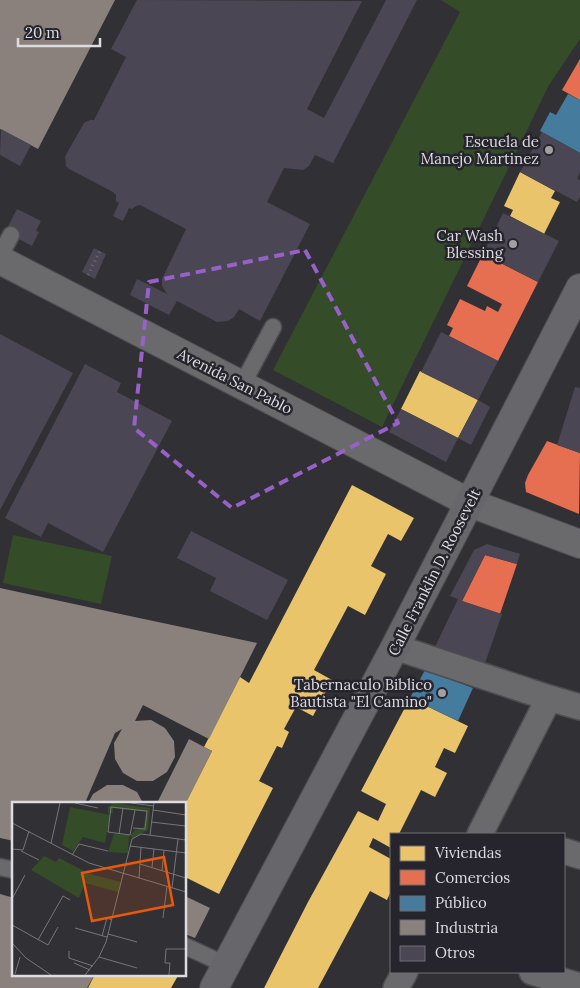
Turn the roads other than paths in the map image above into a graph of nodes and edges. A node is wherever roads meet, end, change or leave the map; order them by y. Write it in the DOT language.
graph roads {
  1 [pos="11,236"];
  2 [pos="0,258"];
  3 [pos="580,288"];
  4 [pos="273,327"];
  5 [pos="242,385"];
  6 [pos="470,503"];
  7 [pos="580,544"];
  8 [pos="395,647"];
  9 [pos="549,698"];
  10 [pos="580,706"];
  11 [pos="490,832"];
  12 [pos="565,851"];
  13 [pos="580,856"];
  14 [pos="186,947"];
  15 [pos="404,973"];
  16 [pos="535,973"];
  17 [pos="220,976"];
  18 [pos="580,986"];
  19 [pos="396,988"];
  1 -- 2 [label="lane"];
  2 -- 5 [label="street, Avenida San Pablo"];
  3 -- 6 [label="main road, Calle Franklin D. Roosevelt"];
  4 -- 5 [label="lane"];
  5 -- 6 [label="street, Avenida San Pablo"];
  6 -- 7 [label="street, Avenida San Pablo"];
  6 -- 8 [label="main road, Calle Franklin D. Roosevelt"];
  8 -- 9 [label="street"];
  8 -- 17 [label="main road, Calle Franklin D. Roosevelt"];
  9 -- 10 [label="street"];
  9 -- 11 [label="street"];
  12 -- 13 [label="street"];
  14 -- 17 [label="lane"];
  15 -- 19 [label="street"];
  16 -- 18 [label="street"];
}
